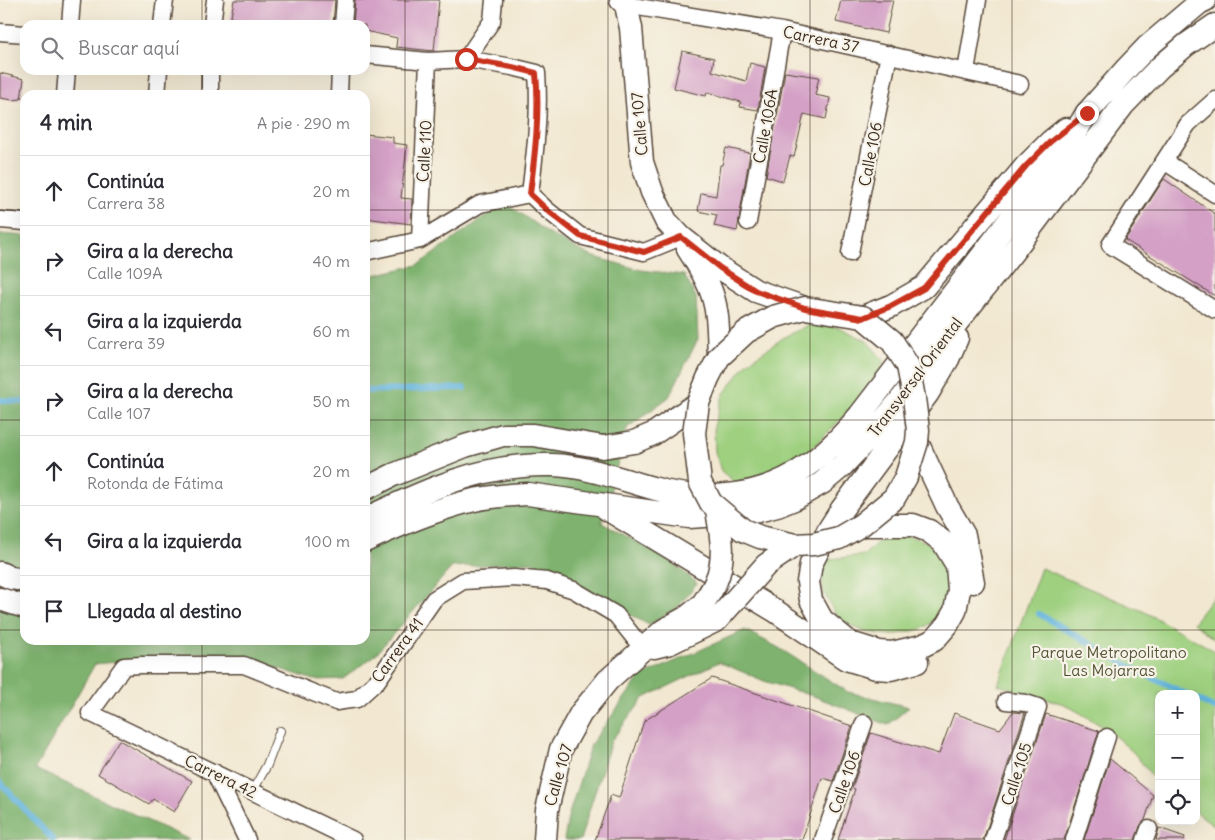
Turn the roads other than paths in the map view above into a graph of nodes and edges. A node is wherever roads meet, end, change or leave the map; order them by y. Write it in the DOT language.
graph roads {
  1 [pos="72,0"];
  2 [pos="165,0"];
  3 [pos="215,0"];
  4 [pos="345,0"];
  5 [pos="494,0"];
  6 [pos="978,0"];
  7 [pos="1205,0"];
  8 [pos="625,2"];
  9 [pos="70,20"];
  10 [pos="163,20"];
  11 [pos="213,20"];
  12 [pos="343,20"];
  13 [pos="1215,25"];
  14 [pos="782,31"];
  15 [pos="0,32"];
  16 [pos="20,34"];
  17 [pos="889,54"];
  18 [pos="370,55"];
  19 [pos="466,59"];
  20 [pos="428,61"];
  21 [pos="966,71"];
  22 [pos="67,75"];
  23 [pos="158,75"];
  24 [pos="210,75"];
  25 [pos="340,75"];
  26 [pos="1020,84"];
  27 [pos="65,90"];
  28 [pos="157,90"];
  29 [pos="210,90"];
  30 [pos="339,90"];
  31 [pos="1215,100"];
  32 [pos="1087,113"];
  33 [pos="1164,161"];
  34 [pos="530,194"];
  35 [pos="1215,194"];
  36 [pos="0,220"];
  37 [pos="20,222"];
  38 [pos="748,222"];
  39 [pos="681,237"];
  40 [pos="420,240"];
  41 [pos="370,251"];
  42 [pos="850,253"];
  43 [pos="971,304"];
  44 [pos="805,308"];
  45 [pos="1215,310"];
  46 [pos="863,318"];
  47 [pos="718,357"];
  48 [pos="698,403"];
  49 [pos="917,442"];
  50 [pos="370,486"];
  51 [pos="600,504"];
  52 [pos="717,510"];
  53 [pos="370,517"];
  54 [pos="861,525"];
  55 [pos="370,539"];
  56 [pos="796,545"];
  57 [pos="963,564"];
  58 [pos="0,573"];
  59 [pos="20,579"];
  60 [pos="0,599"];
  61 [pos="20,605"];
  62 [pos="710,612"];
  63 [pos="643,649"];
  64 [pos="1006,700"];
  65 [pos="90,713"];
  66 [pos="864,723"];
  67 [pos="280,731"];
  68 [pos="1107,737"];
  69 [pos="214,772"];
  70 [pos="252,792"];
  71 [pos="247,840"];
  72 [pos="353,840"];
  73 [pos="545,840"];
  74 [pos="823,840"];
  75 [pos="993,840"];
  76 [pos="1074,840"];
  1 -- 9 [label="street"];
  2 -- 10 [label="street"];
  3 -- 11 [label="street"];
  4 -- 12 [label="street"];
  5 -- 19 [label="street"];
  6 -- 21 [label="street"];
  7 -- 32 [label="main road, Transversal Oriental"];
  8 -- 14 [label="street, Carrera 37"];
  8 -- 39 [label="main road, Calle 107"];
  13 -- 43 [label="main road, Transversal Oriental"];
  14 -- 17 [label="street, Carrera 37"];
  14 -- 38 [label="street, Calle 106A"];
  15 -- 16 [label="street"];
  17 -- 21 [label="street, Carrera 37"];
  17 -- 42 [label="street, Calle 106"];
  18 -- 20 [label="street"];
  19 -- 20 [label="street"];
  19 -- 34 [label="street"];
  20 -- 40 [label="street, Calle 110"];
  21 -- 26 [label="street, Carrera 37"];
  22 -- 27 [label="street"];
  23 -- 28 [label="street"];
  24 -- 29 [label="street"];
  25 -- 30 [label="street"];
  31 -- 33 [label="street"];
  32 -- 46 [label="main road"];
  32 -- 53 [label="main road, Transversal Oriental"];
  33 -- 35 [label="street"];
  33 -- 45 [label="street"];
  34 -- 39 [label="street"];
  34 -- 40 [label="street"];
  36 -- 37 [label="street"];
  39 -- 44 [label="main road, Calle 107"];
  39 -- 47 [label="main road, Calle 107"];
  40 -- 41 [label="street"];
  43 -- 51 [label="main road, Transversal Oriental"];
  43 -- 57 [label="main road"];
  44 -- 46 [label="main road, Calle 107, bridge"];
  44 -- 47 [label="main road, bridge"];
  46 -- 49 [label="main road, bridge"];
  47 -- 48 [label="main road, bridge"];
  48 -- 50 [label="main road"];
  48 -- 52 [label="main road, bridge"];
  49 -- 54 [label="main road, bridge"];
  49 -- 57 [label="main road"];
  51 -- 55 [label="main road, Transversal Oriental"];
  51 -- 57 [label="main road"];
  52 -- 56 [label="main road, bridge"];
  52 -- 62 [label="main road, bridge"];
  54 -- 56 [label="main road, bridge"];
  54 -- 57 [label="main road"];
  56 -- 62 [label="main road, bridge"];
  58 -- 59 [label="main road"];
  60 -- 61 [label="main road"];
  62 -- 63 [label="main road, Calle 107"];
  63 -- 65 [label="street, Carrera 41"];
  63 -- 73 [label="main road, Calle 107"];
  64 -- 75 [label="street, Calle 105"];
  65 -- 69 [label="street, Carrera 42"];
  66 -- 74 [label="street, Calle 106"];
  67 -- 70 [label="lane"];
  68 -- 76 [label="street"];
  69 -- 70 [label="street, Carrera 42"];
  69 -- 71 [label="street"];
  70 -- 72 [label="street, Carrera 42"];
}
